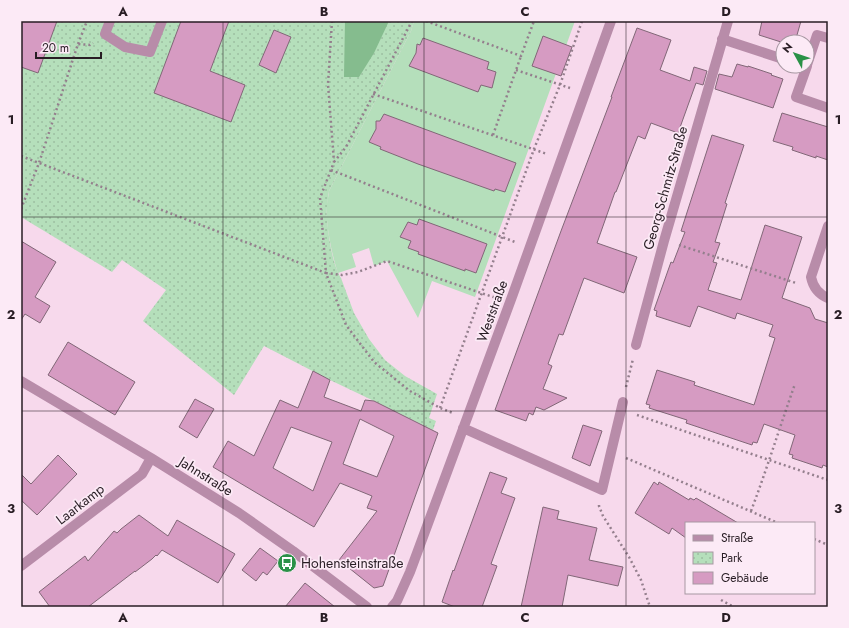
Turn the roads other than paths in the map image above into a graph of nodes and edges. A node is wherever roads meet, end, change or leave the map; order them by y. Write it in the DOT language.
graph roads {
  1 [pos="110,21"];
  2 [pos="162,21"];
  3 [pos="611,21"];
  4 [pos="728,21"];
  5 [pos="828,38"];
  6 [pos="722,39"];
  7 [pos="815,41"];
  8 [pos="775,56"];
  9 [pos="803,74"];
  10 [pos="828,108"];
  11 [pos="828,226"];
  12 [pos="828,298"];
  13 [pos="636,345"];
  14 [pos="21,381"];
  15 [pos="622,406"];
  16 [pos="465,423"];
  17 [pos="151,458"];
  18 [pos="21,566"];
  19 [pos="367,607"];
  20 [pos="392,607"];
  1 -- 2 [label="street"];
  3 -- 16 [label="street, Weststraße"];
  4 -- 6 [label="street, Georg-Schmitz-Straße"];
  5 -- 7 [label="street"];
  6 -- 8 [label="street"];
  6 -- 13 [label="street, Georg-Schmitz-Straße"];
  9 -- 10 [label="street"];
  11 -- 12 [label="street"];
  14 -- 17 [label="street, Jahnstraße"];
  15 -- 16 [label="street"];
  16 -- 20 [label="street, Weststraße"];
  17 -- 18 [label="street, Laarkamp"];
  17 -- 19 [label="street, Jahnstraße"];
}
